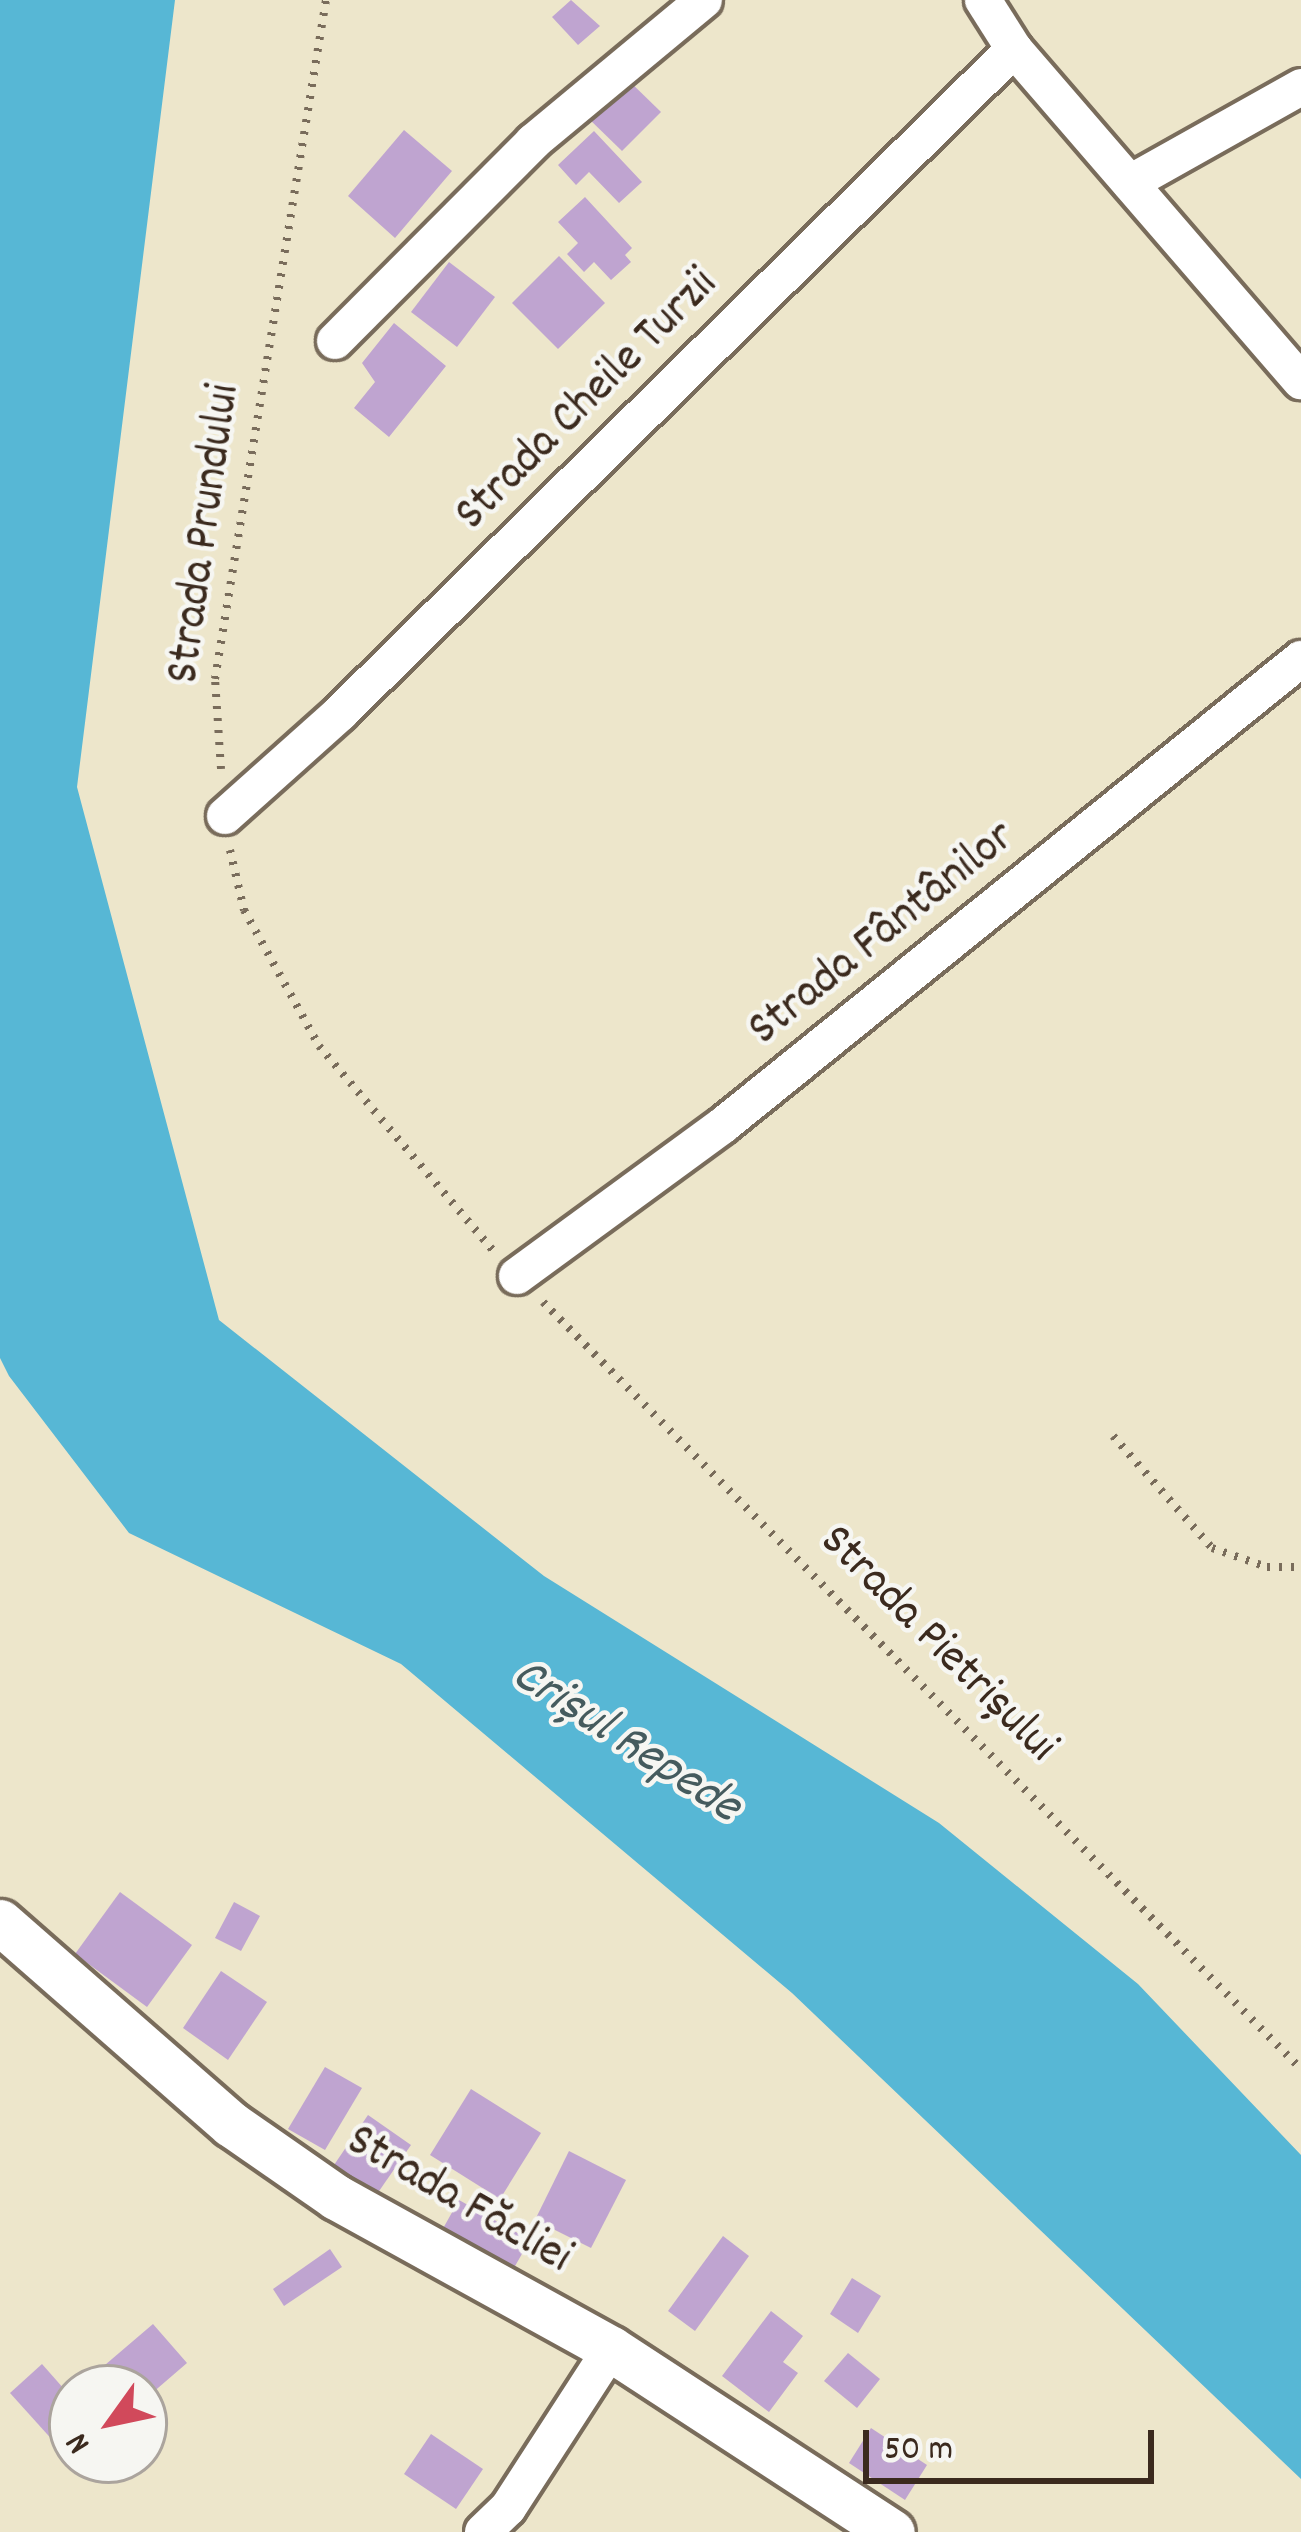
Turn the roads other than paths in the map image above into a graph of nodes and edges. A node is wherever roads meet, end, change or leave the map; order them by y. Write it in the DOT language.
graph roads {
  1 [pos="704,0"];
  2 [pos="982,0"];
  3 [pos="1014,49"];
  4 [pos="1301,87"];
  5 [pos="1130,183"];
  6 [pos="335,341"];
  7 [pos="1301,381"];
  8 [pos="1301,659"];
  9 [pos="225,816"];
  10 [pos="517,1276"];
  11 [pos="0,1922"];
  12 [pos="611,2349"];
  13 [pos="483,2532"];
  14 [pos="892,2532"];
  1 -- 6 [label="street"];
  2 -- 3 [label="street"];
  3 -- 5 [label="street"];
  3 -- 9 [label="street, Strada Cheile Turzii"];
  4 -- 5 [label="street"];
  5 -- 7 [label="street"];
  8 -- 10 [label="street, Strada Fântânilor"];
  11 -- 12 [label="street, Strada Făcliei"];
  12 -- 13 [label="street"];
  12 -- 14 [label="street, Strada Făcliei"];
}
